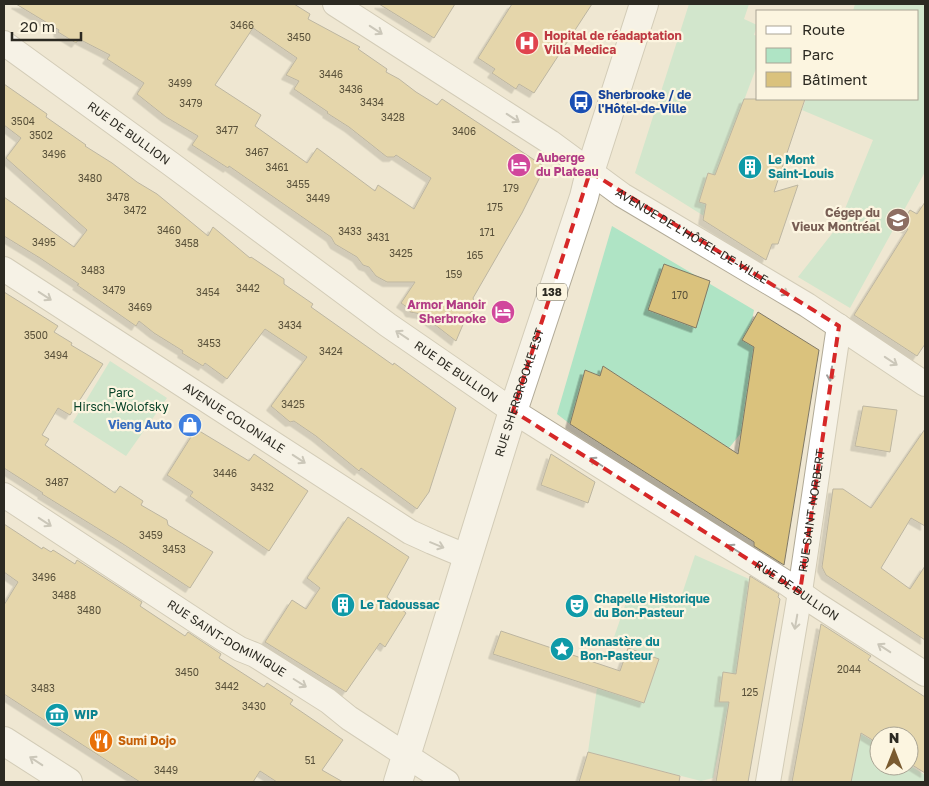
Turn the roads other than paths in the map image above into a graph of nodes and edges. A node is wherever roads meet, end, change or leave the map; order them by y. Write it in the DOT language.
graph roads {
  1 [pos="335,4"];
  2 [pos="644,4"];
  3 [pos="4,43"];
  4 [pos="590,172"];
  5 [pos="4,269"];
  6 [pos="839,326"];
  7 [pos="925,384"];
  8 [pos="513,411"];
  9 [pos="4,495"];
  10 [pos="468,556"];
  11 [pos="800,592"];
  12 [pos="925,674"];
  13 [pos="4,741"];
  14 [pos="406,755"];
  15 [pos="68,782"];
  16 [pos="398,782"];
  17 [pos="448,782"];
  18 [pos="768,782"];
  1 -- 4 [label="street, AVENUE DE L'HÔTEL-DE-VILLE, one-way"];
  2 -- 4 [label="main road, RUE SHERBROOKE EST / 138"];
  8 -- 3 [label="street, RUE DE BULLION, one-way"];
  4 -- 6 [label="street, AVENUE DE L'HÔTEL-DE-VILLE, one-way"];
  4 -- 8 [label="main road, RUE SHERBROOKE EST / 138"];
  5 -- 10 [label="street, AVENUE COLONIALE, one-way"];
  6 -- 7 [label="street, AVENUE DE L'HÔTEL-DE-VILLE, one-way"];
  6 -- 11 [label="street, RUE SAINT-NORBERT, one-way"];
  8 -- 10 [label="main road, RUE SHERBROOKE EST / 138"];
  11 -- 8 [label="street, RUE DE BULLION, one-way"];
  9 -- 14 [label="street, RUE SAINT-DOMINIQUE, one-way"];
  10 -- 14 [label="main road, RUE SHERBROOKE EST / 138"];
  12 -- 11 [label="street, RUE DE BULLION, one-way"];
  11 -- 18 [label="street, RUE SAINT-NORBERT, one-way"];
  15 -- 13 [label="main road, one-way"];
  14 -- 16 [label="main road, RUE SHERBROOKE EST / 138"];
  14 -- 17 [label="street, RUE SAINT-DOMINIQUE"];
}
